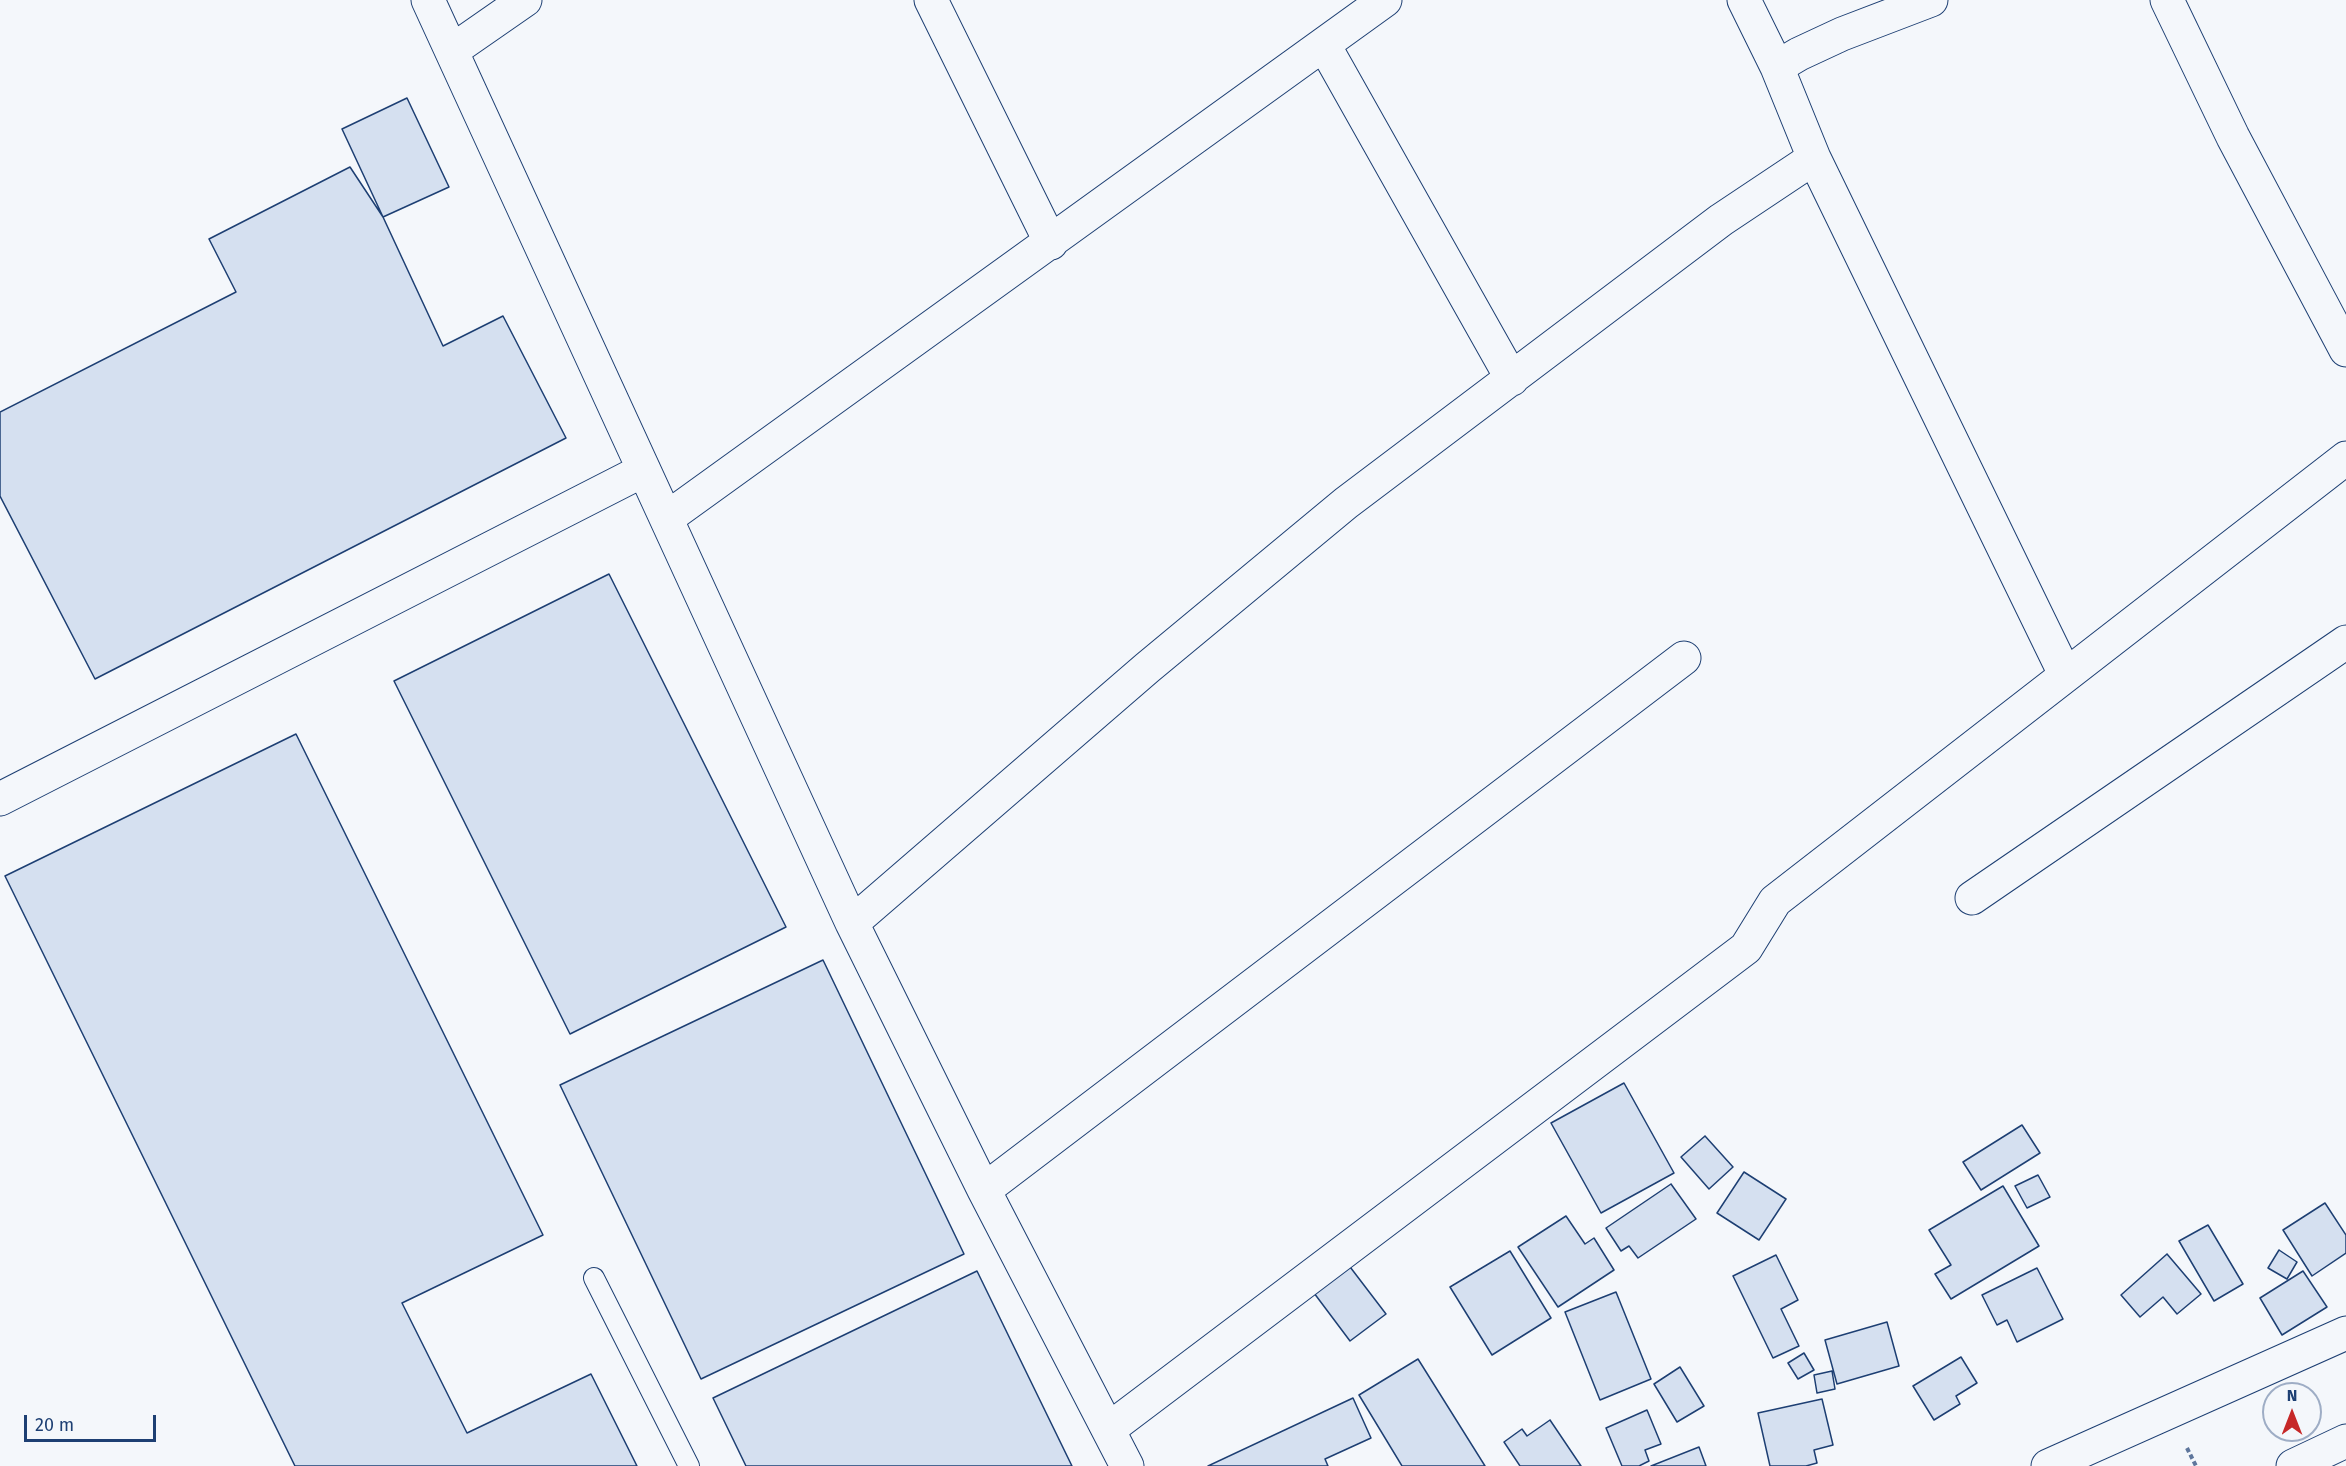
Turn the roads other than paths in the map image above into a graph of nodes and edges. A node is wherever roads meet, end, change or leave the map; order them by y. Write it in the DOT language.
graph roads {
  1 [pos="428,0"];
  2 [pos="525,0"];
  3 [pos="931,0"];
  4 [pos="1385,0"];
  5 [pos="1744,0"];
  6 [pos="1931,0"];
  7 [pos="2168,0"];
  8 [pos="1324,45"];
  9 [pos="453,50"];
  10 [pos="1777,67"];
  11 [pos="1814,158"];
  12 [pos="1051,243"];
  13 [pos="2346,350"];
  14 [pos="1512,379"];
  15 [pos="2346,458"];
  16 [pos="644,470"];
  17 [pos="667,518"];
  18 [pos="2346,642"];
  19 [pos="1684,658"];
  20 [pos="2065,674"];
  21 [pos="0,799"];
  22 [pos="1972,898"];
  23 [pos="852,923"];
  24 [pos="984,1190"];
  25 [pos="594,1278"];
  26 [pos="2346,1333"];
  27 [pos="1109,1429"];
  28 [pos="2346,1441"];
  29 [pos="689,1466"];
  30 [pos="1127,1466"];
  31 [pos="2048,1466"];
  32 [pos="2293,1466"];
  1 -- 9 [label="main road"];
  2 -- 9 [label="main road"];
  3 -- 12 [label="main road"];
  4 -- 8 [label="main road"];
  5 -- 10 [label="main road"];
  6 -- 10 [label="main road"];
  7 -- 13 [label="main road"];
  8 -- 12 [label="main road"];
  8 -- 14 [label="main road"];
  9 -- 16 [label="main road"];
  10 -- 11 [label="main road"];
  11 -- 14 [label="main road"];
  11 -- 20 [label="main road"];
  12 -- 17 [label="main road"];
  14 -- 23 [label="main road"];
  15 -- 20 [label="main road"];
  16 -- 17 [label="main road"];
  16 -- 21 [label="main road"];
  17 -- 23 [label="main road"];
  18 -- 22 [label="main road"];
  19 -- 24 [label="main road"];
  20 -- 27 [label="main road"];
  23 -- 24 [label="main road"];
  24 -- 27 [label="main road"];
  25 -- 29 [label="lane"];
  26 -- 31 [label="main road"];
  27 -- 30 [label="main road"];
  28 -- 32 [label="main road"];
}
